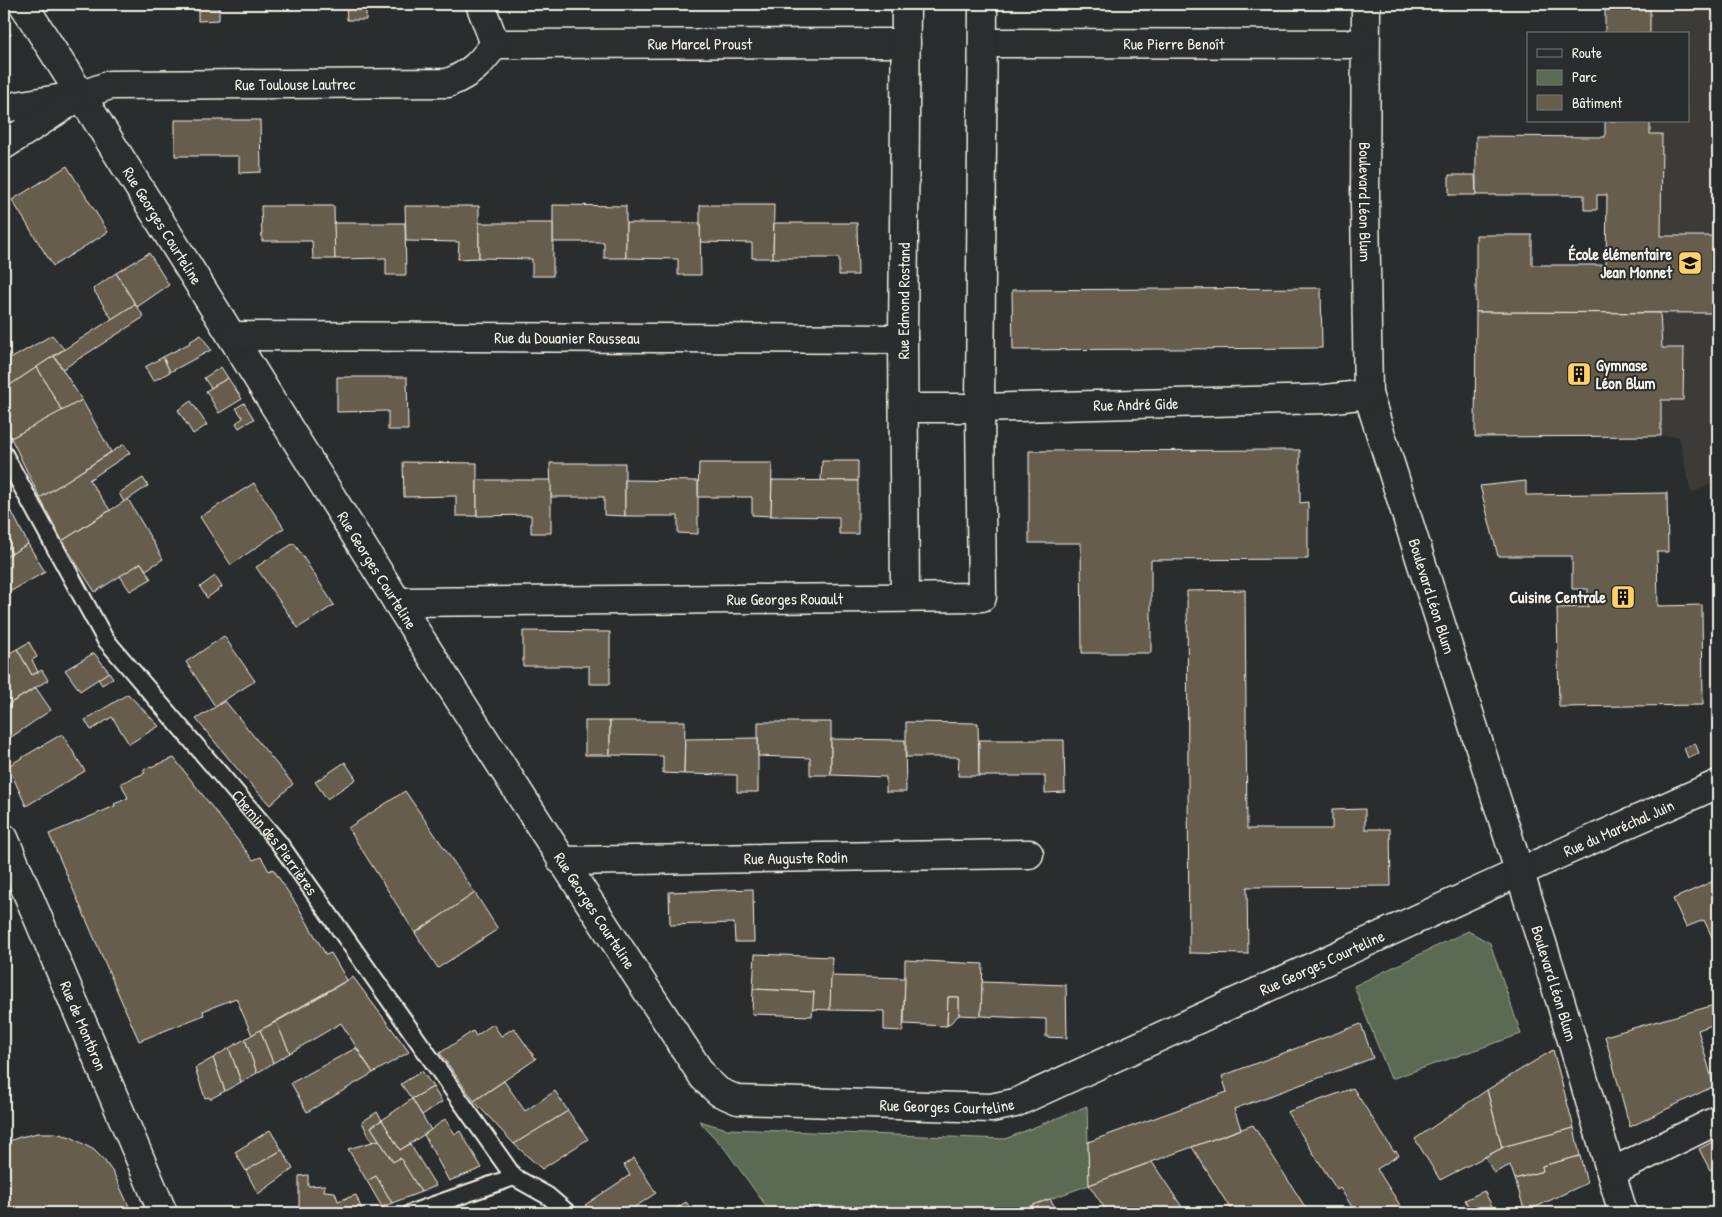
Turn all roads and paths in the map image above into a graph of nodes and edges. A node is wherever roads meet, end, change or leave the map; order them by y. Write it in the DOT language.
graph roads {
  1 [pos="22,4"];
  2 [pos="480,4"];
  3 [pos="906,4"];
  4 [pos="984,4"];
  5 [pos="1366,4"];
  6 [pos="906,43"];
  7 [pos="984,43"];
  8 [pos="495,44"];
  9 [pos="1365,44"];
  10 [pos="82,95"];
  11 [pos="4,108"];
  12 [pos="4,145"];
  13 [pos="232,336"];
  14 [pos="902,339"];
  15 [pos="1368,394"];
  16 [pos="904,408"];
  17 [pos="980,408"];
  18 [pos="4,454"];
  19 [pos="905,597"];
  20 [pos="397,602"];
  21 [pos="1718,784"];
  22 [pos="4,838"];
  23 [pos="1029,854"];
  24 [pos="562,861"];
  25 [pos="1519,873"];
  26 [pos="1718,1120"];
  27 [pos="1612,1172"];
  28 [pos="514,1177"];
  29 [pos="163,1213"];
  30 [pos="411,1213"];
  31 [pos="568,1213"];
  32 [pos="1623,1213"];
  1 -- 10 [label="street, Rue Georges Courteline"];
  2 -- 8 [label="street"];
  3 -- 6 [label="street, Rue Edmond Rostand"];
  4 -- 7 [label="street"];
  5 -- 9 [label="street, Boulevard Léon Blum"];
  6 -- 8 [label="street, Rue Marcel Proust"];
  6 -- 14 [label="street, Rue Edmond Rostand"];
  7 -- 9 [label="street, Rue Pierre Benoît"];
  7 -- 17 [label="street"];
  8 -- 10 [label="street, Rue Toulouse Lautrec"];
  9 -- 15 [label="street, Boulevard Léon Blum"];
  10 -- 11 [label="street"];
  10 -- 12 [label="street"];
  10 -- 13 [label="street, Rue Georges Courteline"];
  13 -- 14 [label="street, Rue du Douanier Rousseau"];
  13 -- 20 [label="street, Rue Georges Courteline"];
  14 -- 16 [label="street, Rue Edmond Rostand"];
  15 -- 17 [label="street, Rue André Gide"];
  15 -- 25 [label="street, Boulevard Léon Blum"];
  16 -- 17 [label="street, Rue André Gide"];
  16 -- 19 [label="street, Rue Edmond Rostand"];
  17 -- 19 [label="street, Rue Georges Rouault"];
  18 -- 28 [label="lane, Chemin des Pierrières"];
  19 -- 20 [label="street, Rue Georges Rouault"];
  20 -- 24 [label="street, Rue Georges Courteline"];
  21 -- 25 [label="street, Rue du Maréchal Juin"];
  22 -- 29 [label="street, Rue de Montbron"];
  23 -- 24 [label="street, Rue Auguste Rodin"];
  24 -- 25 [label="street, Rue Georges Courteline"];
  25 -- 27 [label="street, Boulevard Léon Blum"];
  26 -- 27 [label="street"];
  27 -- 32 [label="street, Boulevard Léon Blum"];
  28 -- 30 [label="lane"];
  28 -- 31 [label="lane, Chemin des Pierrières"];
}
